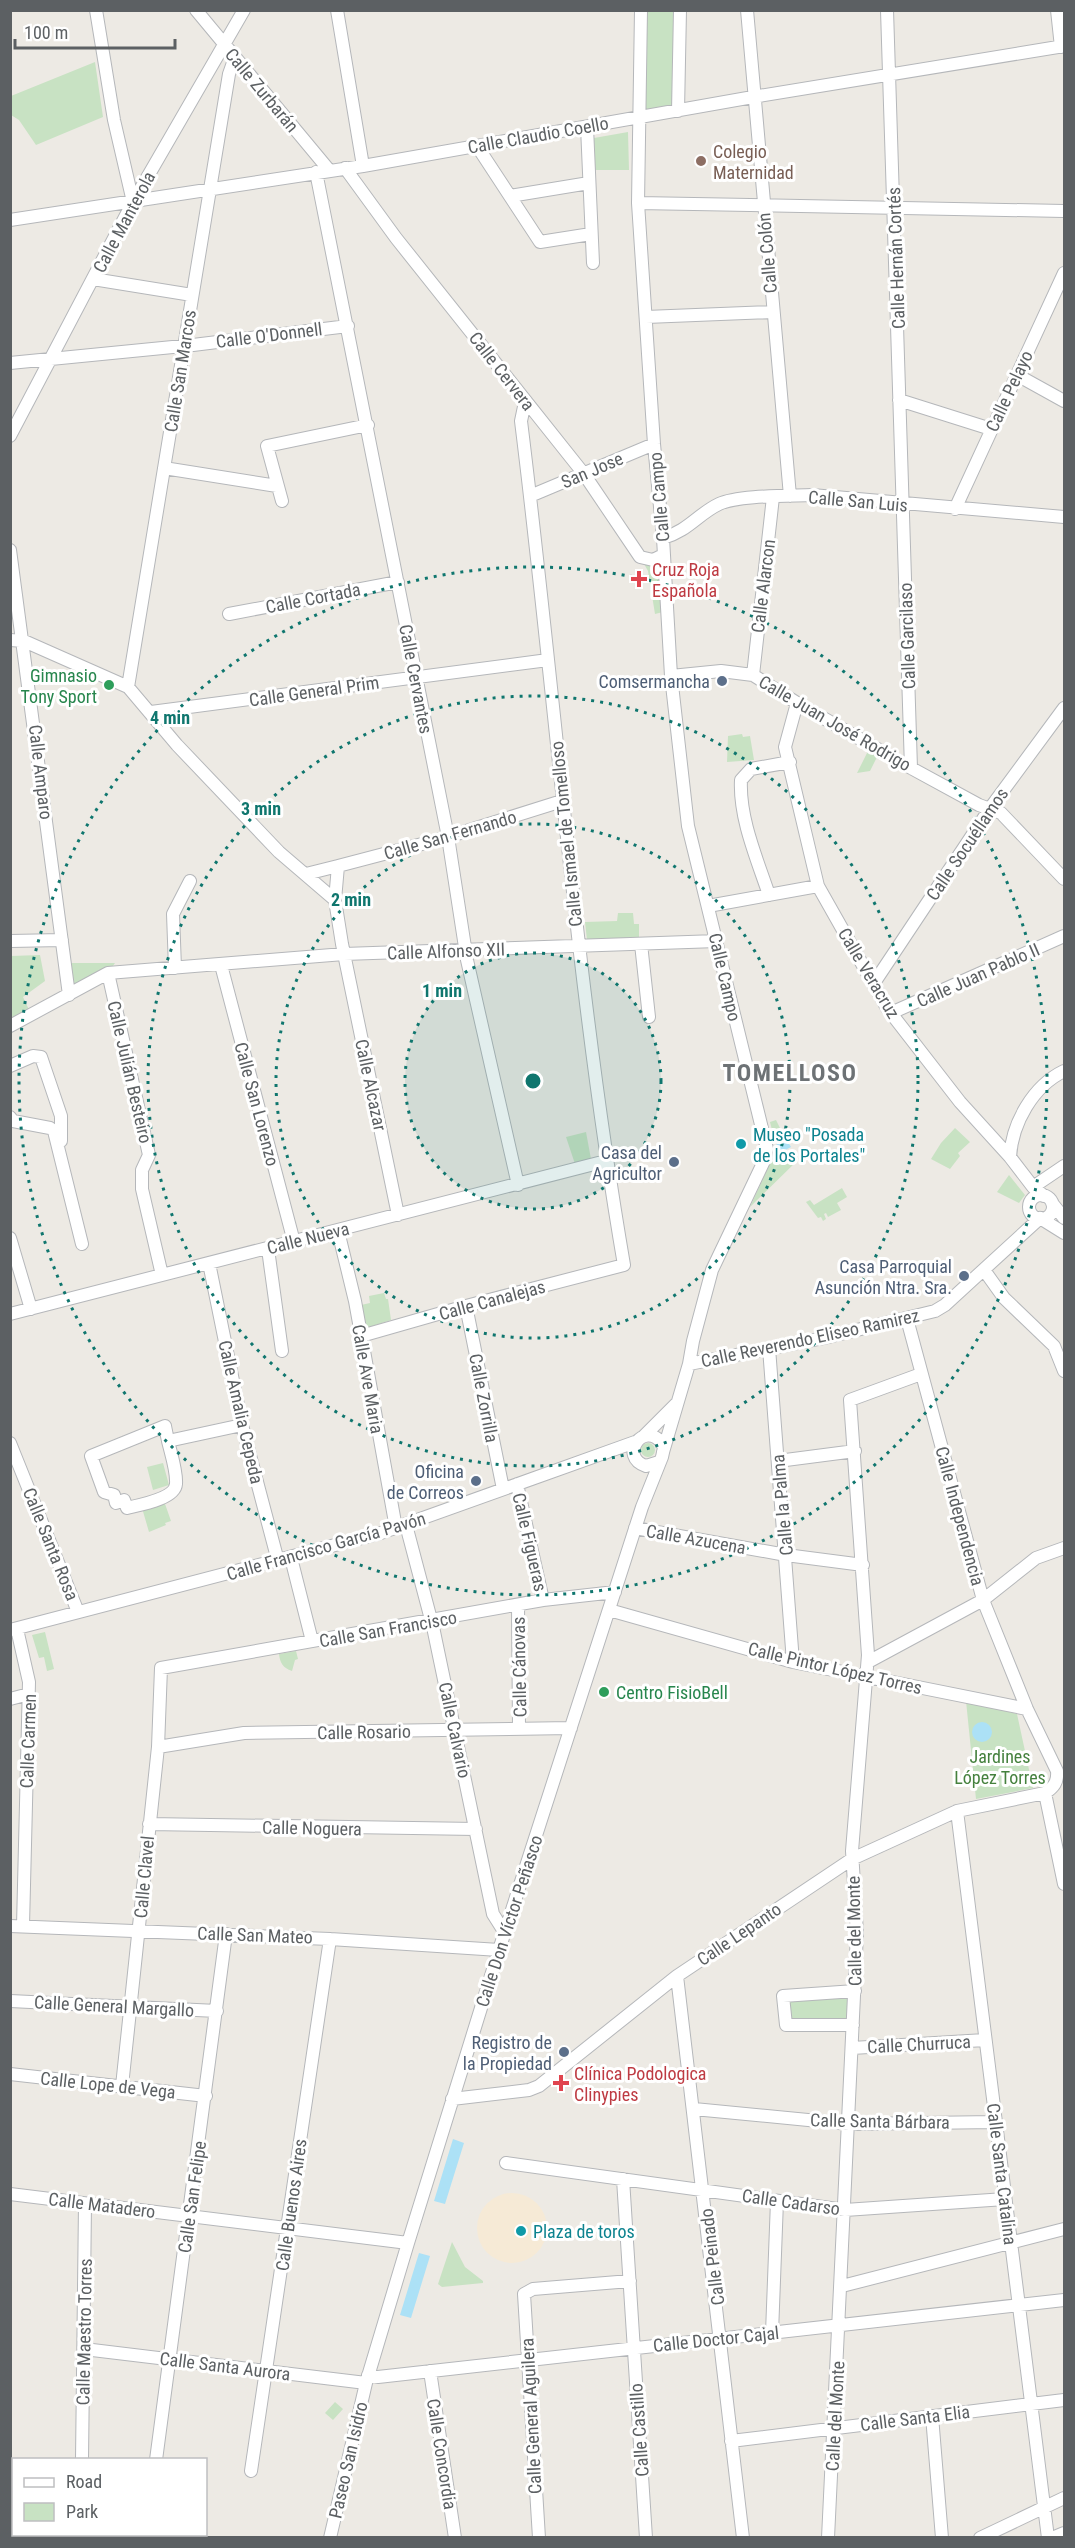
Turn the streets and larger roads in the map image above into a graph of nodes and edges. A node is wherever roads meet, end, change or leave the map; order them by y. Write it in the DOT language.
graph roads {
  1 [pos="96,10"];
  2 [pos="196,10"];
  3 [pos="244,10"];
  4 [pos="337,10"];
  5 [pos="641,10"];
  6 [pos="680,10"];
  7 [pos="747,10"];
  8 [pos="887,10"];
  9 [pos="1057,10"];
  10 [pos="224,45"];
  11 [pos="1063,47"];
  12 [pos="236,57"];
  13 [pos="889,75"];
  14 [pos="753,97"];
  15 [pos="678,111"];
  16 [pos="639,118"];
  17 [pos="587,127"];
  18 [pos="477,146"];
  19 [pos="363,166"];
  20 [pos="345,168"];
  21 [pos="323,171"];
  22 [pos="589,183"];
  23 [pos="210,189"];
  24 [pos="510,196"];
  25 [pos="133,202"];
  26 [pos="638,203"];
  27 [pos="762,205"];
  28 [pos="895,208"];
  29 [pos="1065,212"];
  30 [pos="10,220"];
  31 [pos="591,234"];
  32 [pos="593,263"];
  33 [pos="1065,273"];
  34 [pos="93,279"];
  35 [pos="1061,290"];
  36 [pos="192,295"];
  37 [pos="773,312"];
  38 [pos="646,317"];
  39 [pos="348,326"];
  40 [pos="186,345"];
  41 [pos="53,359"];
  42 [pos="10,363"];
  43 [pos="1017,375"];
  44 [pos="899,400"];
  45 [pos="1065,401"];
  46 [pos="525,402"];
  47 [pos="368,425"];
  48 [pos="991,429"];
  49 [pos="10,436"];
  50 [pos="654,444"];
  51 [pos="164,468"];
  52 [pos="584,474"];
  53 [pos="278,486"];
  54 [pos="530,496"];
  55 [pos="789,496"];
  56 [pos="773,497"];
  57 [pos="282,501"];
  58 [pos="903,505"];
  59 [pos="955,509"];
  60 [pos="1065,517"];
  61 [pos="663,538"];
  62 [pos="10,550"];
  63 [pos="663,555"];
  64 [pos="398,582"];
  65 [pos="229,614"];
  66 [pos="10,640"];
  67 [pos="24,641"];
  68 [pos="548,660"];
  69 [pos="753,675"];
  70 [pos="671,676"];
  71 [pos="415,677"];
  72 [pos="128,687"];
  73 [pos="797,703"];
  74 [pos="1065,708"];
  75 [pos="151,712"];
  76 [pos="790,762"];
  77 [pos="911,768"];
  78 [pos="562,801"];
  79 [pos="991,807"];
  80 [pos="448,837"];
  81 [pos="338,866"];
  82 [pos="1062,873"];
  83 [pos="306,874"];
  84 [pos="190,881"];
  85 [pos="818,886"];
  86 [pos="769,895"];
  87 [pos="335,900"];
  88 [pos="708,906"];
  89 [pos="1065,936"];
  90 [pos="63,940"];
  91 [pos="10,941"];
  92 [pos="717,941"];
  93 [pos="641,944"];
  94 [pos="579,946"];
  95 [pos="466,951"];
  96 [pos="344,954"];
  97 [pos="221,965"];
  98 [pos="175,969"];
  99 [pos="108,973"];
  100 [pos="874,983"];
  101 [pos="69,995"];
  102 [pos="891,1013"];
  103 [pos="649,1017"];
  104 [pos="10,1026"];
  105 [pos="10,1066"];
  106 [pos="1064,1072"];
  107 [pos="10,1117"];
  108 [pos="760,1118"];
  109 [pos="62,1157"];
  110 [pos="1010,1157"];
  111 [pos="606,1161"];
  112 [pos="1065,1166"];
  113 [pos="518,1185"];
  114 [pos="1033,1187"];
  115 [pos="1048,1199"];
  116 [pos="398,1215"];
  117 [pos="1040,1218"];
  118 [pos="1065,1218"];
  119 [pos="338,1231"];
  120 [pos="1065,1233"];
  121 [pos="10,1238"];
  122 [pos="294,1242"];
  123 [pos="82,1244"];
  124 [pos="268,1249"];
  125 [pos="209,1263"];
  126 [pos="624,1266"];
  127 [pos="984,1270"];
  128 [pos="162,1275"];
  129 [pos="466,1306"];
  130 [pos="31,1309"];
  131 [pos="10,1314"];
  132 [pos="907,1319"];
  133 [pos="361,1336"];
  134 [pos="769,1348"];
  135 [pos="282,1351"];
  136 [pos="689,1364"];
  137 [pos="1065,1371"];
  138 [pos="921,1374"];
  139 [pos="677,1403"];
  140 [pos="242,1425"];
  141 [pos="640,1439"];
  142 [pos="168,1441"];
  143 [pos="10,1443"];
  144 [pos="855,1451"];
  145 [pos="661,1457"];
  146 [pos="778,1461"];
  147 [pos="517,1484"];
  148 [pos="503,1489"];
  149 [pos="401,1526"];
  150 [pos="635,1528"];
  151 [pos="1065,1548"];
  152 [pos="786,1555"];
  153 [pos="291,1557"];
  154 [pos="278,1561"];
  155 [pos="863,1565"];
  156 [pos="615,1592"];
  157 [pos="543,1600"];
  158 [pos="983,1600"];
  159 [pos="518,1605"];
  160 [pos="609,1610"];
  161 [pos="78,1612"];
  162 [pos="432,1622"];
  163 [pos="14,1630"];
  164 [pos="312,1641"];
  165 [pos="793,1662"];
  166 [pos="868,1662"];
  167 [pos="161,1668"];
  168 [pos="867,1676"];
  169 [pos="29,1694"];
  170 [pos="10,1699"];
  171 [pos="1027,1709"];
  172 [pos="455,1728"];
  173 [pos="519,1728"];
  174 [pos="572,1728"];
  175 [pos="158,1747"];
  176 [pos="1060,1769"];
  177 [pos="1045,1793"];
  178 [pos="957,1811"];
  179 [pos="149,1824"];
  180 [pos="476,1829"];
  181 [pos="852,1859"];
  182 [pos="1065,1884"];
  183 [pos="17,1926"];
  184 [pos="139,1932"];
  185 [pos="505,1933"];
  186 [pos="226,1934"];
  187 [pos="330,1939"];
  188 [pos="499,1950"];
  189 [pos="677,1976"];
  190 [pos="855,1991"];
  191 [pos="10,2001"];
  192 [pos="129,2008"];
  193 [pos="217,2011"];
  194 [pos="853,2025"];
  195 [pos="985,2040"];
  196 [pos="852,2048"];
  197 [pos="10,2074"];
  198 [pos="122,2086"];
  199 [pos="206,2096"];
  200 [pos="452,2099"];
  201 [pos="694,2109"];
  202 [pos="996,2122"];
  203 [pos="849,2124"];
  204 [pos="506,2163"];
  205 [pos="623,2179"];
  206 [pos="704,2189"];
  207 [pos="10,2194"];
  208 [pos="1005,2199"];
  209 [pos="777,2201"];
  210 [pos="85,2204"];
  211 [pos="845,2210"];
  212 [pos="190,2216"];
  213 [pos="288,2228"];
  214 [pos="1065,2229"];
  215 [pos="408,2243"];
  216 [pos="1010,2243"];
  217 [pos="630,2281"];
  218 [pos="842,2286"];
  219 [pos="1065,2300"];
  220 [pos="1018,2306"];
  221 [pos="840,2325"];
  222 [pos="772,2333"];
  223 [pos="721,2338"];
  224 [pos="634,2348"];
  225 [pos="84,2349"];
  226 [pos="170,2359"];
  227 [pos="528,2359"];
  228 [pos="267,2370"];
  229 [pos="430,2371"];
  230 [pos="367,2379"];
  231 [pos="1065,2400"];
  232 [pos="1030,2404"];
  233 [pos="932,2416"];
  234 [pos="833,2427"];
  235 [pos="731,2441"];
  236 [pos="82,2458"];
  237 [pos="156,2458"];
  238 [pos="251,2471"];
  239 [pos="1065,2498"];
  240 [pos="1044,2508"];
  241 [pos="1065,2533"];
  242 [pos="330,2538"];
  243 [pos="455,2538"];
  244 [pos="539,2538"];
  245 [pos="646,2538"];
  246 [pos="743,2538"];
  247 [pos="828,2538"];
  248 [pos="942,2538"];
  249 [pos="980,2538"];
  250 [pos="1050,2538"];
  1 -- 25 [label="street"];
  2 -- 10 [label="street, Calle Zurbarán"];
  3 -- 10 [label="street, Calle Manterola"];
  4 -- 19 [label="street"];
  5 -- 16 [label="street, Calle Campo"];
  6 -- 15 [label="street"];
  7 -- 14 [label="street, Calle Colón"];
  8 -- 13 [label="street, Calle Hernán Cortés"];
  9 -- 11 [label="street"];
  10 -- 12 [label="street, Calle Zurbarán"];
  10 -- 25 [label="street, Calle Manterola"];
  11 -- 13 [label="street, Calle Claudio Coello"];
  12 -- 21 [label="street, Calle Zurbarán"];
  12 -- 23 [label="street, Calle San Marcos"];
  13 -- 14 [label="street, Calle Claudio Coello"];
  13 -- 28 [label="street, Calle Hernán Cortés"];
  14 -- 15 [label="street, Calle Claudio Coello"];
  14 -- 27 [label="street, Calle Colón"];
  15 -- 16 [label="street, Calle Claudio Coello"];
  16 -- 17 [label="street, Calle Claudio Coello"];
  16 -- 26 [label="street, Calle Campo"];
  17 -- 18 [label="street, Calle Claudio Coello"];
  17 -- 22 [label="street"];
  18 -- 19 [label="street, Calle Claudio Coello"];
  18 -- 24 [label="street"];
  19 -- 20 [label="street, Calle Claudio Coello"];
  20 -- 21 [label="street, Calle Claudio Coello"];
  20 -- 46 [label="street, Calle Cervera"];
  21 -- 23 [label="street, Calle Claudio Coello"];
  21 -- 39 [label="street, Calle Cervantes"];
  22 -- 24 [label="street"];
  22 -- 31 [label="street"];
  23 -- 25 [label="street, Calle Claudio Coello"];
  23 -- 36 [label="street, Calle San Marcos"];
  24 -- 31 [label="street"];
  25 -- 30 [label="street, Calle Claudio Coello"];
  25 -- 34 [label="street, Calle Manterola"];
  26 -- 27 [label="street"];
  26 -- 38 [label="street, Calle Campo"];
  27 -- 28 [label="street"];
  27 -- 37 [label="street, Calle Colón"];
  28 -- 29 [label="street"];
  28 -- 44 [label="street, Calle Hernán Cortés"];
  31 -- 32 [label="street"];
  33 -- 35 [label="street, Calle Pelayo"];
  34 -- 36 [label="street"];
  34 -- 41 [label="street, Calle Manterola"];
  35 -- 43 [label="street, Calle Pelayo"];
  36 -- 40 [label="street, Calle San Marcos"];
  37 -- 38 [label="street"];
  37 -- 55 [label="street, Calle Colón"];
  38 -- 50 [label="street, Calle Campo"];
  39 -- 40 [label="street, Calle O'Donnell"];
  39 -- 47 [label="street, Calle Cervantes"];
  40 -- 41 [label="street, Calle O'Donnell"];
  40 -- 51 [label="street, Calle San Marcos"];
  41 -- 42 [label="street, Calle O'Donnell"];
  41 -- 49 [label="street, Calle Manterola"];
  43 -- 45 [label="street"];
  43 -- 48 [label="street, Calle Pelayo"];
  44 -- 48 [label="street"];
  44 -- 58 [label="street, Calle Hernán Cortés"];
  46 -- 52 [label="street, Calle Cervera"];
  46 -- 54 [label="street, Calle Ismael de Tomelloso"];
  47 -- 53 [label="street"];
  47 -- 64 [label="street, Calle Cervantes"];
  48 -- 59 [label="street, Calle Pelayo"];
  50 -- 52 [label="street, San Jose"];
  50 -- 61 [label="street, Calle Campo"];
  51 -- 53 [label="street"];
  51 -- 72 [label="street, Calle San Marcos"];
  52 -- 54 [label="street, San Jose"];
  52 -- 63 [label="street, Calle Cervera"];
  53 -- 57 [label="street"];
  54 -- 68 [label="street, Calle Ismael de Tomelloso"];
  55 -- 56 [label="street, Calle San Luis"];
  55 -- 58 [label="street, Calle San Luis"];
  56 -- 61 [label="street, Calle San Luis"];
  56 -- 69 [label="street, Calle Alarcon"];
  58 -- 59 [label="street, Calle San Luis"];
  58 -- 77 [label="street, Calle Garcilaso"];
  59 -- 60 [label="street, Calle San Luis"];
  61 -- 63 [label="street, Calle Campo"];
  62 -- 67 [label="street, Calle Amparo"];
  63 -- 70 [label="street, Calle Campo"];
  64 -- 65 [label="street, Calle Cortada"];
  64 -- 71 [label="street, Calle Cervantes"];
  66 -- 67 [label="street"];
  67 -- 72 [label="street"];
  67 -- 90 [label="street, Calle Amparo"];
  68 -- 71 [label="street, Calle General Prim"];
  68 -- 78 [label="street, Calle Ismael de Tomelloso"];
  69 -- 70 [label="street, Calle Juan José Rodrigo"];
  69 -- 73 [label="street, Calle Juan José Rodrigo"];
  70 -- 88 [label="street, Calle Campo"];
  71 -- 75 [label="street, Calle General Prim"];
  71 -- 80 [label="street, Calle Cervantes"];
  72 -- 75 [label="street"];
  73 -- 76 [label="street, Calle Veracruz"];
  73 -- 77 [label="street, Calle Juan José Rodrigo"];
  74 -- 79 [label="street, Calle Socuéllamos"];
  75 -- 83 [label="street"];
  76 -- 85 [label="street, Calle Veracruz"];
  76 -- 86 [label="street"];
  77 -- 79 [label="street, Calle Juan José Rodrigo"];
  78 -- 80 [label="street, Calle San Fernando"];
  78 -- 94 [label="street, Calle Ismael de Tomelloso"];
  79 -- 82 [label="street, Calle Juan José Rodrigo"];
  79 -- 100 [label="street, Calle Socuéllamos"];
  80 -- 81 [label="street, Calle San Fernando"];
  80 -- 95 [label="street, Calle Cervantes"];
  81 -- 83 [label="street, Calle San Fernando"];
  81 -- 87 [label="street"];
  83 -- 87 [label="street"];
  84 -- 98 [label="street"];
  85 -- 86 [label="street"];
  85 -- 100 [label="street, Calle Veracruz"];
  86 -- 88 [label="street"];
  87 -- 96 [label="street, Calle Alcazar"];
  88 -- 92 [label="street, Calle Campo"];
  89 -- 102 [label="street, Calle Juan Pablo II"];
  90 -- 91 [label="street"];
  90 -- 101 [label="street, Calle Amparo"];
  92 -- 93 [label="street, Calle Alfonso XII"];
  92 -- 108 [label="street, Calle Campo"];
  93 -- 94 [label="street, Calle Alfonso XII"];
  93 -- 103 [label="street"];
  94 -- 95 [label="street, Calle Alfonso XII"];
  94 -- 111 [label="street, Calle Ismael de Tomelloso"];
  95 -- 96 [label="street, Calle Alfonso XII"];
  95 -- 113 [label="street, Calle Cervantes"];
  96 -- 97 [label="street, Calle Alfonso XII"];
  96 -- 116 [label="street, Calle Alcazar"];
  97 -- 98 [label="street, Calle Alfonso XII"];
  97 -- 122 [label="street, Calle San Lorenzo"];
  98 -- 99 [label="street, Calle Alfonso XII"];
  99 -- 101 [label="street, Calle Alfonso XII"];
  99 -- 128 [label="street, Calle Julián Besteiro"];
  100 -- 102 [label="street, Calle Veracruz"];
  101 -- 104 [label="street, Calle Alfonso XII"];
  102 -- 110 [label="street, Calle Veracruz"];
  105 -- 109 [label="street"];
  106 -- 110 [label="street"];
  107 -- 109 [label="street"];
  108 -- 136 [label="street, Calle Don Víctor Peñasco"];
  109 -- 123 [label="street"];
  110 -- 114 [label="street, Calle Veracruz"];
  111 -- 113 [label="street, Calle Nueva"];
  111 -- 126 [label="street, Calle Ismael de Tomelloso"];
  112 -- 114 [label="street"];
  113 -- 116 [label="street, Calle Nueva"];
  114 -- 115 [label="street, Calle Veracruz"];
  115 -- 117 [label="street"];
  115 -- 117 [label="street"];
  115 -- 118 [label="street, Calle Veracruz"];
  116 -- 119 [label="street, Calle Nueva"];
  117 -- 120 [label="street"];
  117 -- 127 [label="street, Calle Reverendo Eliseo Ramirez"];
  119 -- 122 [label="street, Calle Nueva"];
  119 -- 133 [label="street, Calle Ave Maria"];
  121 -- 130 [label="street"];
  122 -- 124 [label="street, Calle Nueva"];
  124 -- 125 [label="street, Calle Nueva"];
  124 -- 135 [label="street"];
  125 -- 128 [label="street, Calle Nueva"];
  125 -- 140 [label="street, Calle Amalia Cepeda"];
  126 -- 129 [label="street, Calle Canalejas"];
  127 -- 132 [label="street, Calle Reverendo Eliseo Ramirez"];
  127 -- 137 [label="street"];
  128 -- 130 [label="street, Calle Nueva"];
  129 -- 133 [label="street, Calle Canalejas"];
  129 -- 148 [label="street, Calle Zorrilla"];
  130 -- 131 [label="street, Calle Nueva"];
  132 -- 134 [label="street, Calle Reverendo Eliseo Ramirez"];
  132 -- 138 [label="street, Calle Independencia"];
  133 -- 149 [label="street, Calle Ave Maria"];
  134 -- 136 [label="street, Calle Reverendo Eliseo Ramirez"];
  134 -- 146 [label="street, Calle la Palma"];
  136 -- 139 [label="street, Calle Don Víctor Peñasco"];
  138 -- 144 [label="street, Calle del Monte"];
  138 -- 158 [label="street, Calle Independencia"];
  139 -- 141 [label="street"];
  139 -- 145 [label="street, Calle Don Víctor Peñasco"];
  140 -- 142 [label="street"];
  140 -- 154 [label="street, Calle Amalia Cepeda"];
  141 -- 145 [label="street"];
  141 -- 145 [label="street"];
  141 -- 147 [label="street, Calle Francisco García Pavón"];
  142 -- 142 [label="street"];
  143 -- 161 [label="street, Calle Santa Rosa"];
  144 -- 146 [label="street"];
  144 -- 155 [label="street, Calle del Monte"];
  145 -- 150 [label="street, Calle Don Víctor Peñasco"];
  146 -- 152 [label="street, Calle la Palma"];
  147 -- 148 [label="street, Calle Francisco García Pavón"];
  147 -- 157 [label="street, Calle Figueras"];
  148 -- 149 [label="street, Calle Francisco García Pavón"];
  149 -- 153 [label="street, Calle Francisco García Pavón"];
  149 -- 162 [label="street, Calle Calvario"];
  150 -- 152 [label="street, Calle Azucena"];
  150 -- 156 [label="street, Calle Don Víctor Peñasco"];
  151 -- 158 [label="street"];
  152 -- 155 [label="street, Calle Azucena"];
  152 -- 165 [label="street, Calle la Palma"];
  153 -- 154 [label="street, Calle Francisco García Pavón"];
  153 -- 164 [label="street"];
  154 -- 161 [label="street, Calle Francisco García Pavón"];
  155 -- 166 [label="street, Calle del Monte"];
  156 -- 157 [label="street, Calle San Francisco"];
  156 -- 160 [label="street, Calle Don Víctor Peñasco"];
  157 -- 159 [label="street, Calle San Francisco"];
  158 -- 166 [label="street"];
  158 -- 171 [label="street, Calle Independencia"];
  159 -- 162 [label="street, Calle San Francisco"];
  159 -- 173 [label="street, Calle Cánovas"];
  160 -- 165 [label="street, Calle Pintor López Torres"];
  160 -- 174 [label="street, Calle Don Víctor Peñasco"];
  161 -- 163 [label="street, Calle Francisco García Pavón"];
  162 -- 164 [label="street, Calle San Francisco"];
  162 -- 172 [label="street, Calle Calvario"];
  163 -- 169 [label="street, Calle Carmen"];
  164 -- 167 [label="street, Calle San Francisco"];
  165 -- 168 [label="street, Calle Pintor López Torres"];
  166 -- 168 [label="street, Calle del Monte"];
  167 -- 175 [label="street, Calle Clavel"];
  168 -- 171 [label="street, Calle Pintor López Torres"];
  168 -- 181 [label="street, Calle del Monte"];
  169 -- 170 [label="street"];
  169 -- 183 [label="street, Calle Carmen"];
  171 -- 176 [label="street, Calle Independencia"];
  172 -- 173 [label="street, Calle Rosario"];
  172 -- 175 [label="street, Calle Rosario"];
  172 -- 180 [label="street, Calle Calvario"];
  173 -- 174 [label="street, Calle Rosario"];
  174 -- 185 [label="street, Calle Don Víctor Peñasco"];
  175 -- 179 [label="street, Calle Clavel"];
  176 -- 177 [label="street"];
  177 -- 178 [label="street, Calle Lepanto"];
  177 -- 182 [label="street"];
  178 -- 181 [label="street, Calle Lepanto"];
  178 -- 195 [label="street, Calle Santa Catalina"];
  179 -- 180 [label="street, Calle Noguera"];
  179 -- 184 [label="street, Calle Clavel"];
  180 -- 185 [label="street, Calle Calvario"];
  181 -- 189 [label="street, Calle Lepanto"];
  181 -- 190 [label="street, Calle del Monte"];
  183 -- 184 [label="street, Calle San Mateo"];
  184 -- 186 [label="street, Calle San Mateo"];
  184 -- 192 [label="street, Calle Clavel"];
  185 -- 188 [label="street, Calle Don Víctor Peñasco"];
  186 -- 187 [label="street, Calle San Mateo"];
  186 -- 193 [label="street, Calle San Felipe"];
  187 -- 188 [label="street, Calle San Mateo"];
  187 -- 213 [label="street, Calle Buenos Aires"];
  188 -- 200 [label="street, Calle Don Víctor Peñasco"];
  189 -- 200 [label="street, Calle Lepanto"];
  189 -- 201 [label="street, Calle Peinado"];
  190 -- 194 [label="street, Calle del Monte"];
  190 -- 194 [label="street"];
  191 -- 192 [label="street, Calle General Margallo"];
  192 -- 193 [label="street, Calle General Margallo"];
  192 -- 198 [label="street, Calle Clavel"];
  193 -- 199 [label="street, Calle San Felipe"];
  194 -- 196 [label="street, Calle del Monte"];
  195 -- 196 [label="street, Calle Churruca"];
  195 -- 202 [label="street, Calle Santa Catalina"];
  196 -- 203 [label="street, Calle del Monte"];
  197 -- 198 [label="street, Calle Lope de Vega"];
  198 -- 199 [label="street, Calle Lope de Vega"];
  199 -- 212 [label="street, Calle San Felipe"];
  200 -- 215 [label="street, Calle Don Víctor Peñasco"];
  201 -- 203 [label="street, Calle Santa Bárbara"];
  201 -- 206 [label="street, Calle Peinado"];
  202 -- 203 [label="street, Calle Santa Bárbara"];
  202 -- 208 [label="street, Calle Santa Catalina"];
  203 -- 211 [label="street, Calle del Monte"];
  204 -- 205 [label="street, Calle Cadarso"];
  205 -- 206 [label="street, Calle Cadarso"];
  205 -- 217 [label="street, Calle Castillo"];
  206 -- 209 [label="street, Calle Cadarso"];
  206 -- 223 [label="street, Calle Peinado"];
  207 -- 210 [label="street, Calle Matadero"];
  208 -- 211 [label="street, Calle Cadarso"];
  208 -- 216 [label="street, Calle Santa Catalina"];
  209 -- 211 [label="street, Calle Cadarso"];
  209 -- 222 [label="street"];
  210 -- 212 [label="street, Calle Matadero"];
  210 -- 225 [label="street, Calle Maestro Torres"];
  211 -- 218 [label="street, Calle del Monte"];
  212 -- 213 [label="street, Calle Matadero"];
  212 -- 226 [label="street, Calle San Felipe"];
  213 -- 215 [label="street, Calle Matadero"];
  213 -- 228 [label="street, Calle Buenos Aires"];
  214 -- 216 [label="street"];
  215 -- 230 [label="street, Calle Don Víctor Peñasco"];
  216 -- 218 [label="street"];
  216 -- 220 [label="street, Calle Santa Catalina"];
  217 -- 224 [label="street, Calle Castillo"];
  217 -- 227 [label="street, Calle General Aguilera"];
  218 -- 221 [label="street, Calle del Monte"];
  219 -- 220 [label="street, Calle Doctor Cajal"];
  220 -- 221 [label="street, Calle Doctor Cajal"];
  220 -- 232 [label="street, Calle Santa Catalina"];
  221 -- 222 [label="street, Calle Doctor Cajal"];
  221 -- 234 [label="street, Calle del Monte"];
  222 -- 223 [label="street, Calle Doctor Cajal"];
  223 -- 224 [label="street, Calle Doctor Cajal"];
  223 -- 235 [label="street, Calle Peinado"];
  224 -- 227 [label="street, Calle Doctor Cajal"];
  224 -- 245 [label="street, Calle Castillo"];
  225 -- 226 [label="street, Calle Santa Aurora"];
  225 -- 236 [label="street, Calle Maestro Torres"];
  226 -- 228 [label="street, Calle Santa Aurora"];
  226 -- 237 [label="street, Calle San Felipe"];
  227 -- 229 [label="street, Calle Doctor Cajal"];
  227 -- 244 [label="street, Calle General Aguilera"];
  228 -- 230 [label="street, Calle Santa Aurora"];
  228 -- 238 [label="street, Calle Buenos Aires"];
  229 -- 230 [label="street, Calle Doctor Cajal"];
  229 -- 243 [label="street, Calle Concordia"];
  230 -- 242 [label="street, Paseo San Isidro"];
  231 -- 232 [label="street, Calle Santa Elia"];
  232 -- 233 [label="street, Calle Santa Elia"];
  232 -- 240 [label="street, Calle Santa Catalina"];
  233 -- 234 [label="street, Calle Santa Elia"];
  233 -- 248 [label="street"];
  234 -- 235 [label="street, Calle Santa Elia"];
  234 -- 247 [label="street, Calle del Monte"];
  235 -- 246 [label="street, Calle Peinado"];
  239 -- 240 [label="street"];
  240 -- 249 [label="street"];
  240 -- 250 [label="street, Calle Santa Catalina"];
  241 -- 250 [label="street"];
}
